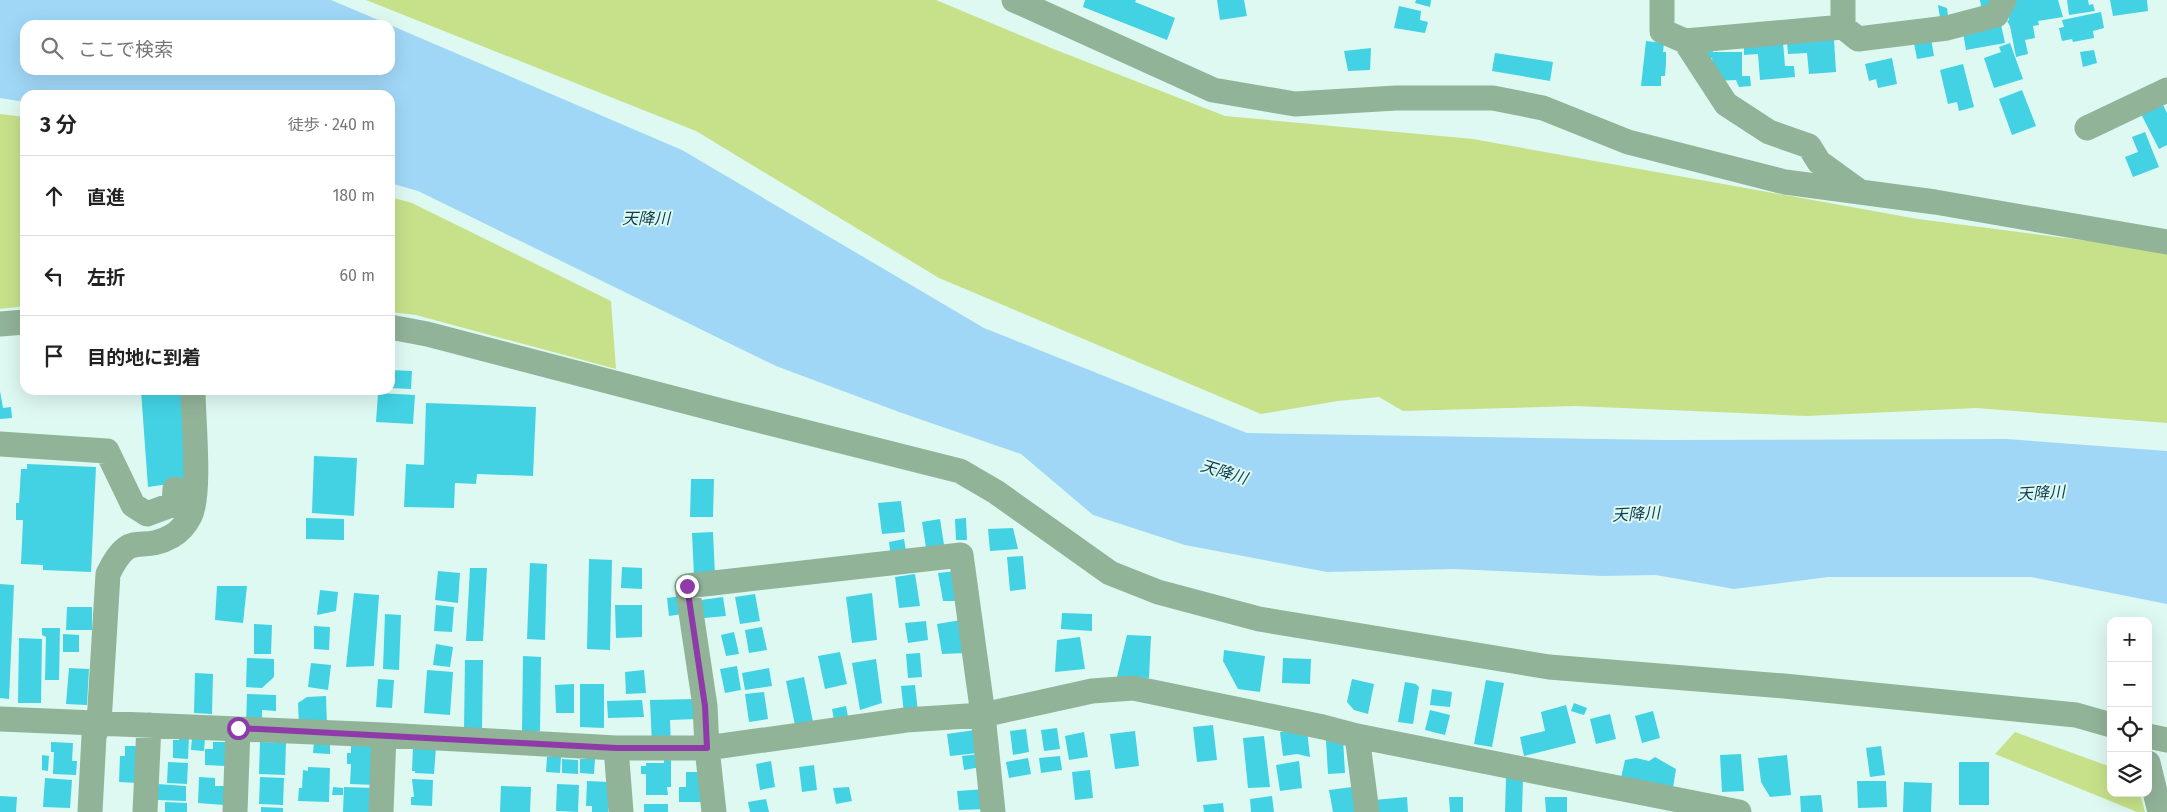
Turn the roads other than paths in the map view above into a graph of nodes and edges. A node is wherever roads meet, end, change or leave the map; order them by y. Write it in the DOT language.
graph roads {
  1 [pos="1014,0"];
  2 [pos="1662,0"];
  3 [pos="1843,0"];
  4 [pos="2004,0"];
  5 [pos="1051,7"];
  6 [pos="1843,27"];
  7 [pos="1685,41"];
  8 [pos="2167,90"];
  9 [pos="2088,128"];
  10 [pos="1861,192"];
  11 [pos="2167,242"];
  12 [pos="20,322"];
  13 [pos="0,324"];
  14 [pos="395,328"];
  15 [pos="193,395"];
  16 [pos="0,444"];
  17 [pos="175,489"];
  18 [pos="983,715"];
  19 [pos="0,719"];
  20 [pos="99,723"];
  21 [pos="2107,724"];
  22 [pos="149,725"];
  23 [pos="238,728"];
  24 [pos="384,735"];
  25 [pos="1357,736"];
  26 [pos="2152,737"];
  27 [pos="2167,740"];
  28 [pos="616,748"];
  29 [pos="707,748"];
  30 [pos="2152,779"];
  31 [pos="90,812"];
  32 [pos="145,812"];
  33 [pos="235,812"];
  34 [pos="381,812"];
  35 [pos="621,812"];
  36 [pos="714,812"];
  37 [pos="993,812"];
  38 [pos="1367,812"];
  39 [pos="1739,812"];
  40 [pos="2160,812"];
  1 -- 5 [label="street"];
  2 -- 7 [label="street"];
  3 -- 6 [label="street"];
  4 -- 6 [label="street"];
  5 -- 10 [label="street"];
  6 -- 7 [label="street"];
  7 -- 10 [label="street"];
  8 -- 9 [label="street"];
  10 -- 11 [label="street"];
  12 -- 13 [label="street"];
  14 -- 21 [label="street"];
  15 -- 20 [label="street"];
  16 -- 17 [label="street"];
  18 -- 25 [label="street"];
  18 -- 29 [label="street"];
  18 -- 29 [label="street"];
  18 -- 37 [label="street"];
  19 -- 20 [label="street"];
  20 -- 22 [label="street"];
  20 -- 31 [label="street"];
  22 -- 23 [label="street"];
  22 -- 32 [label="street"];
  23 -- 24 [label="street"];
  23 -- 33 [label="street"];
  24 -- 28 [label="street"];
  24 -- 34 [label="street"];
  25 -- 38 [label="street"];
  25 -- 39 [label="street"];
  26 -- 27 [label="street"];
  28 -- 29 [label="street"];
  28 -- 35 [label="street"];
  29 -- 36 [label="street"];
  30 -- 40 [label="street"];
}
